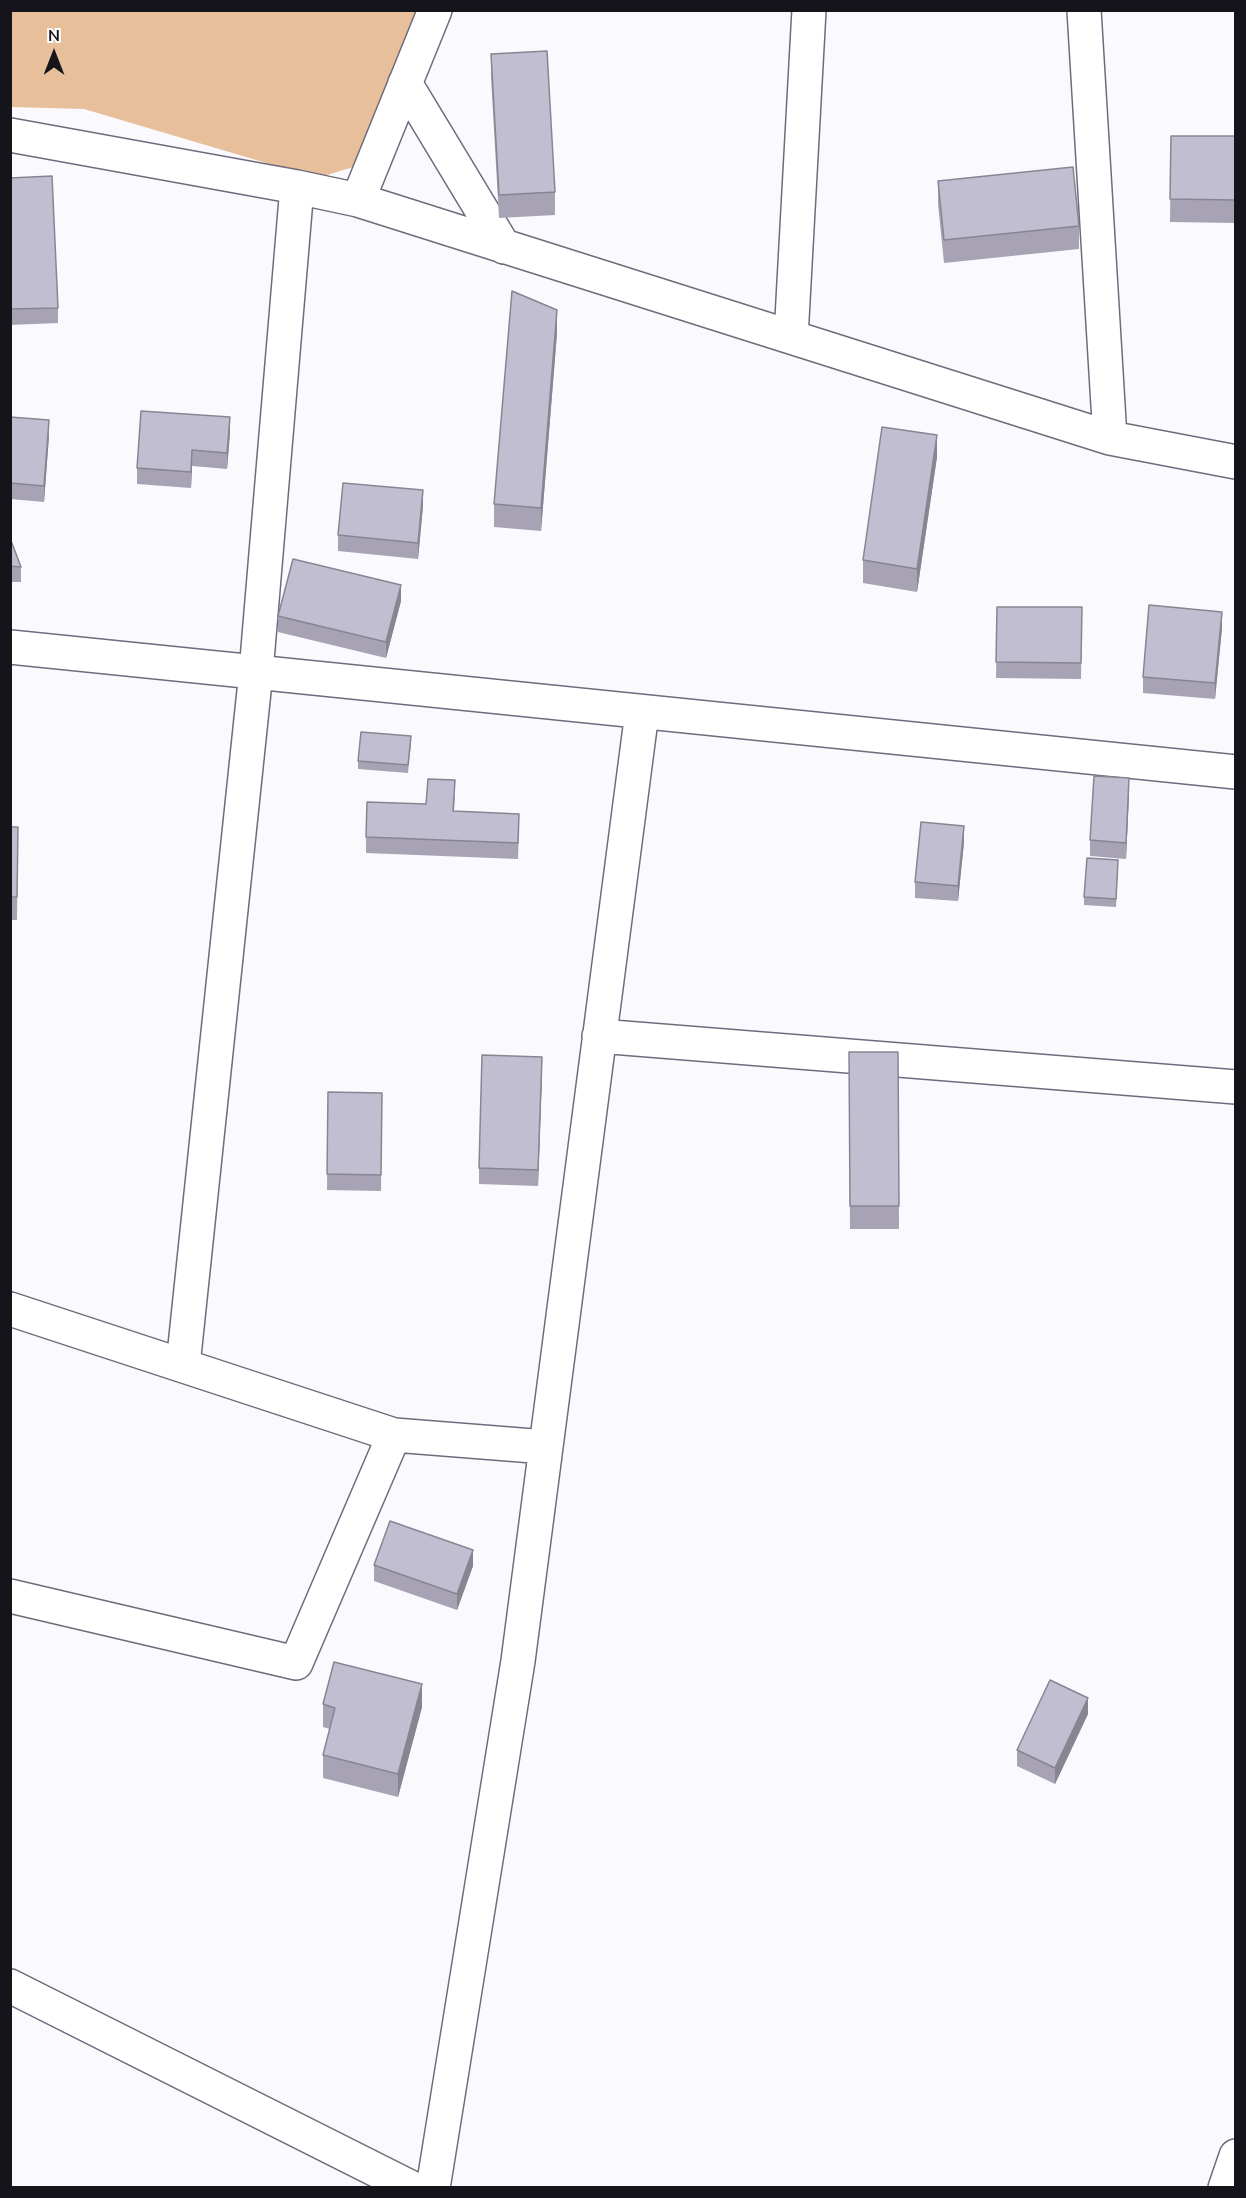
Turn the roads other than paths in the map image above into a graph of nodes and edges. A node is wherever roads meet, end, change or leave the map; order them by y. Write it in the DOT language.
graph roads {
  1 [pos="435,10"];
  2 [pos="809,10"];
  3 [pos="1084,10"];
  4 [pos="405,83"];
  5 [pos="10,135"];
  6 [pos="297,187"];
  7 [pos="358,200"];
  8 [pos="504,247"];
  9 [pos="791,337"];
  10 [pos="1110,438"];
  11 [pos="1236,462"];
  12 [pos="10,647"];
  13 [pos="256,672"];
  14 [pos="642,712"];
  15 [pos="1236,772"];
  16 [pos="599,1036"];
  17 [pos="1236,1088"];
  18 [pos="10,1309"];
  19 [pos="183,1365"];
  20 [pos="394,1435"];
  21 [pos="546,1447"];
  22 [pos="10,1596"];
  23 [pos="10,1986"];
  24 [pos="1236,2156"];
  25 [pos="412,2187"];
  26 [pos="432,2187"];
  27 [pos="1225,2187"];
  1 -- 4 [label="street"];
  2 -- 9 [label="street"];
  3 -- 10 [label="street"];
  4 -- 7 [label="street"];
  4 -- 8 [label="street"];
  5 -- 6 [label="street"];
  6 -- 7 [label="street"];
  6 -- 13 [label="street"];
  7 -- 8 [label="street"];
  8 -- 9 [label="street"];
  9 -- 10 [label="street"];
  10 -- 11 [label="street"];
  12 -- 13 [label="street"];
  13 -- 14 [label="street"];
  13 -- 19 [label="street"];
  14 -- 15 [label="street"];
  14 -- 16 [label="street"];
  16 -- 17 [label="street"];
  16 -- 21 [label="street"];
  18 -- 19 [label="street"];
  19 -- 20 [label="street"];
  20 -- 21 [label="street"];
  20 -- 22 [label="street"];
  21 -- 26 [label="street"];
  23 -- 25 [label="street"];
  24 -- 27 [label="street"];
}
